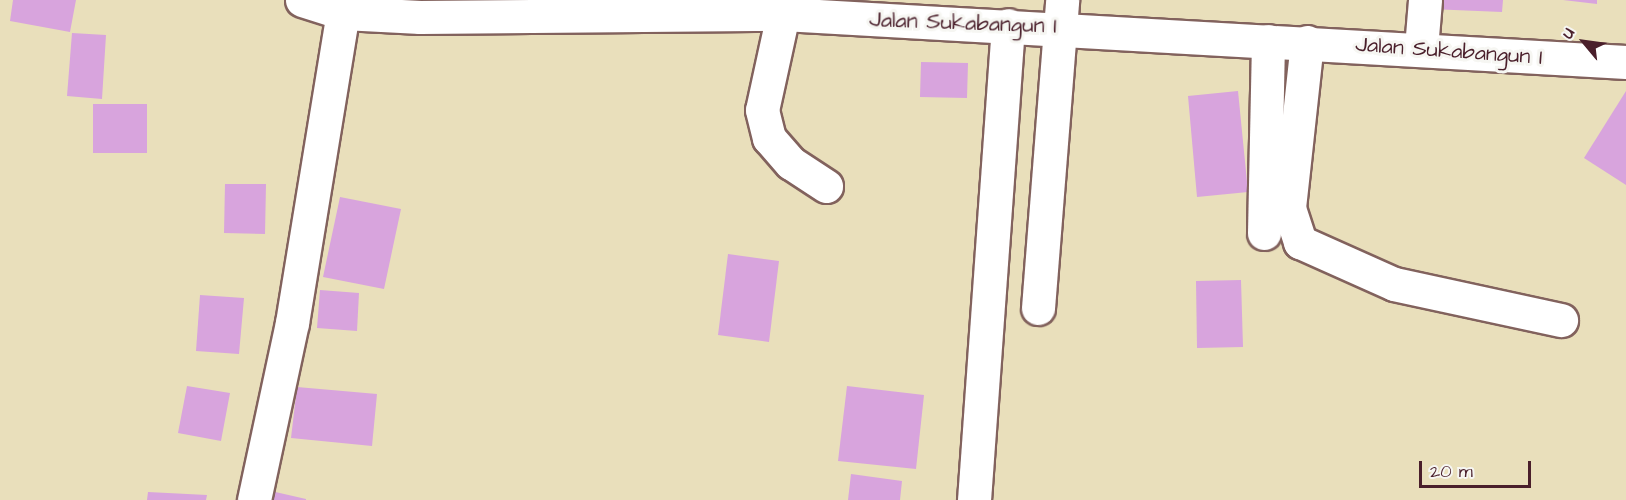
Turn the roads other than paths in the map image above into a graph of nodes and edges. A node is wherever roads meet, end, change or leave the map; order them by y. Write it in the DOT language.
graph roads {
  1 [pos="302,0"];
  2 [pos="1425,0"];
  3 [pos="901,11"];
  4 [pos="343,13"];
  5 [pos="1060,13"];
  6 [pos="783,14"];
  7 [pos="1008,25"];
  8 [pos="1269,41"];
  9 [pos="1307,42"];
  10 [pos="1421,48"];
  11 [pos="1626,62"];
  12 [pos="826,186"];
  13 [pos="1263,233"];
  14 [pos="1038,308"];
  15 [pos="1561,320"];
  16 [pos="254,500"];
  17 [pos="974,500"];
  1 -- 4 [label="street, Jalan Sukabangun I"];
  2 -- 10 [label="street"];
  3 -- 6 [label="street, Jalan Sukabangun I"];
  3 -- 7 [label="street, Jalan Sukabangun I"];
  4 -- 6 [label="street, Jalan Sukabangun I"];
  4 -- 16 [label="street"];
  5 -- 7 [label="street, Jalan Sukabangun I"];
  5 -- 8 [label="street, Jalan Sukabangun I"];
  5 -- 14 [label="street"];
  6 -- 12 [label="street"];
  7 -- 17 [label="street"];
  8 -- 9 [label="street, Jalan Sukabangun I"];
  8 -- 13 [label="street"];
  9 -- 10 [label="street, Jalan Sukabangun I"];
  9 -- 15 [label="street"];
  10 -- 11 [label="street, Jalan Sukabangun I"];
}
